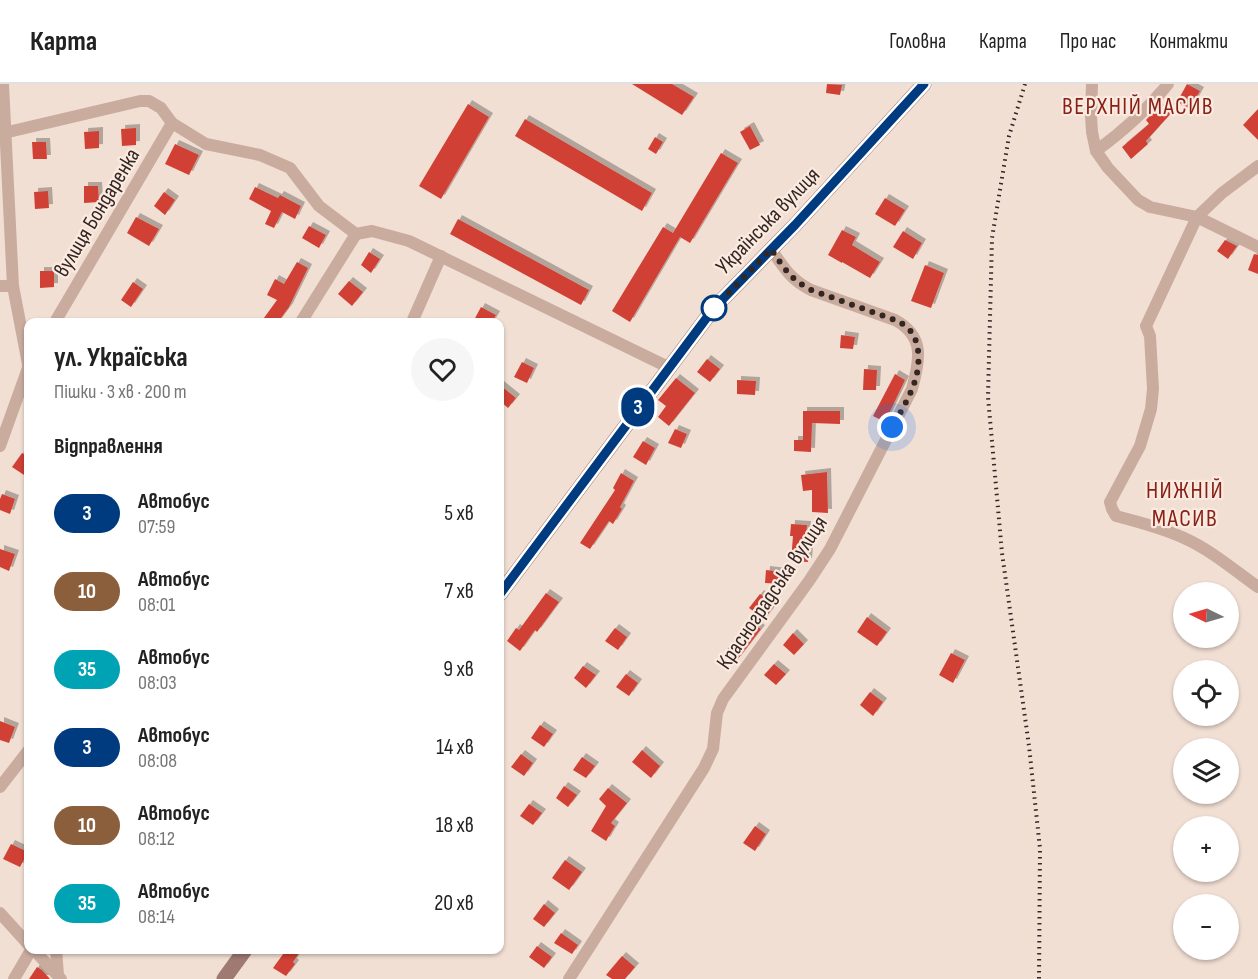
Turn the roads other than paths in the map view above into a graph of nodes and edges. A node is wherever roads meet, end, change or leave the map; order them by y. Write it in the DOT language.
graph roads {
  1 [pos="3,84"];
  2 [pos="923,84"];
  3 [pos="1092,84"];
  4 [pos="1168,84"];
  5 [pos="172,123"];
  6 [pos="3,133"];
  7 [pos="1096,152"];
  8 [pos="1258,166"];
  9 [pos="1197,217"];
  10 [pos="356,234"];
  11 [pos="1258,247"];
  12 [pos="771,249"];
  13 [pos="441,256"];
  14 [pos="6,286"];
  15 [pos="57,318"];
  16 [pos="304,318"];
  17 [pos="414,318"];
  18 [pos="24,351"];
  19 [pos="668,367"];
  20 [pos="24,377"];
  21 [pos="0,446"];
  22 [pos="1258,587"];
  23 [pos="504,589"];
  24 [pos="24,756"];
  25 [pos="0,787"];
  26 [pos="0,913"];
  27 [pos="24,940"];
  28 [pos="30,954"];
  29 [pos="36,954"];
  30 [pos="56,954"];
  31 [pos="242,954"];
  32 [pos="59,977"];
  33 [pos="14,979"];
  34 [pos="224,979"];
  35 [pos="569,979"];
  1 -- 6 [label="street"];
  2 -- 12 [label="street, Українська вулиця"];
  3 -- 7 [label="street"];
  4 -- 7 [label="street"];
  5 -- 6 [label="street"];
  5 -- 10 [label="street"];
  5 -- 15 [label="street, вулиця Бондаренка"];
  6 -- 14 [label="street"];
  7 -- 9 [label="street"];
  8 -- 9 [label="street"];
  9 -- 11 [label="street"];
  9 -- 22 [label="street"];
  10 -- 13 [label="street"];
  10 -- 16 [label="street"];
  12 -- 19 [label="street, Українська вулиця"];
  12 -- 35 [label="street, Красноградська вулиця"];
  13 -- 17 [label="street"];
  13 -- 19 [label="street"];
  14 -- 18 [label="street"];
  19 -- 23 [label="street, Українська вулиця"];
  20 -- 21 [label="street"];
  24 -- 25 [label="street"];
  26 -- 27 [label="street"];
  28 -- 33 [label="street"];
  29 -- 32 [label="street"];
  30 -- 32 [label="street"];
  31 -- 34 [label="street"];
}
